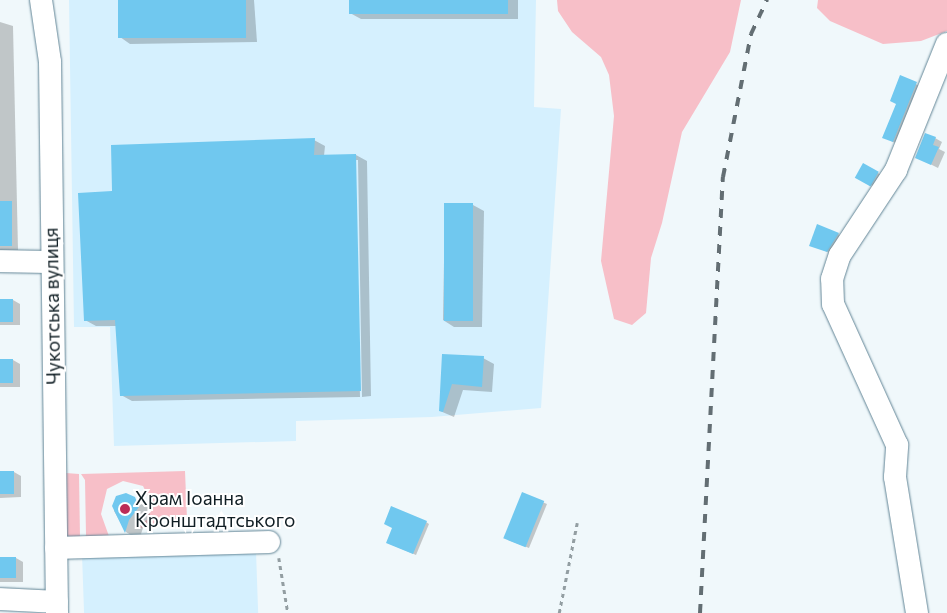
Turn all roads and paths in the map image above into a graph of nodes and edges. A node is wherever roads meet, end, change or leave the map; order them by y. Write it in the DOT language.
graph roads {
  1 [pos="41,0"];
  2 [pos="947,44"];
  3 [pos="0,261"];
  4 [pos="50,262"];
  5 [pos="577,523"];
  6 [pos="269,542"];
  7 [pos="56,548"];
  8 [pos="0,599"];
  9 [pos="57,607"];
  10 [pos="288,613"];
  11 [pos="559,613"];
  12 [pos="917,613"];
  1 -- 4 [label="street, Чукотська вулиця"];
  2 -- 12 [label="street"];
  3 -- 4 [label="street"];
  4 -- 7 [label="street, Чукотська вулиця"];
  5 -- 11 [label="path"];
  6 -- 7 [label="street"];
  6 -- 10 [label="path"];
  7 -- 9 [label="street, Чукотська вулиця"];
  8 -- 9 [label="street"];
}
